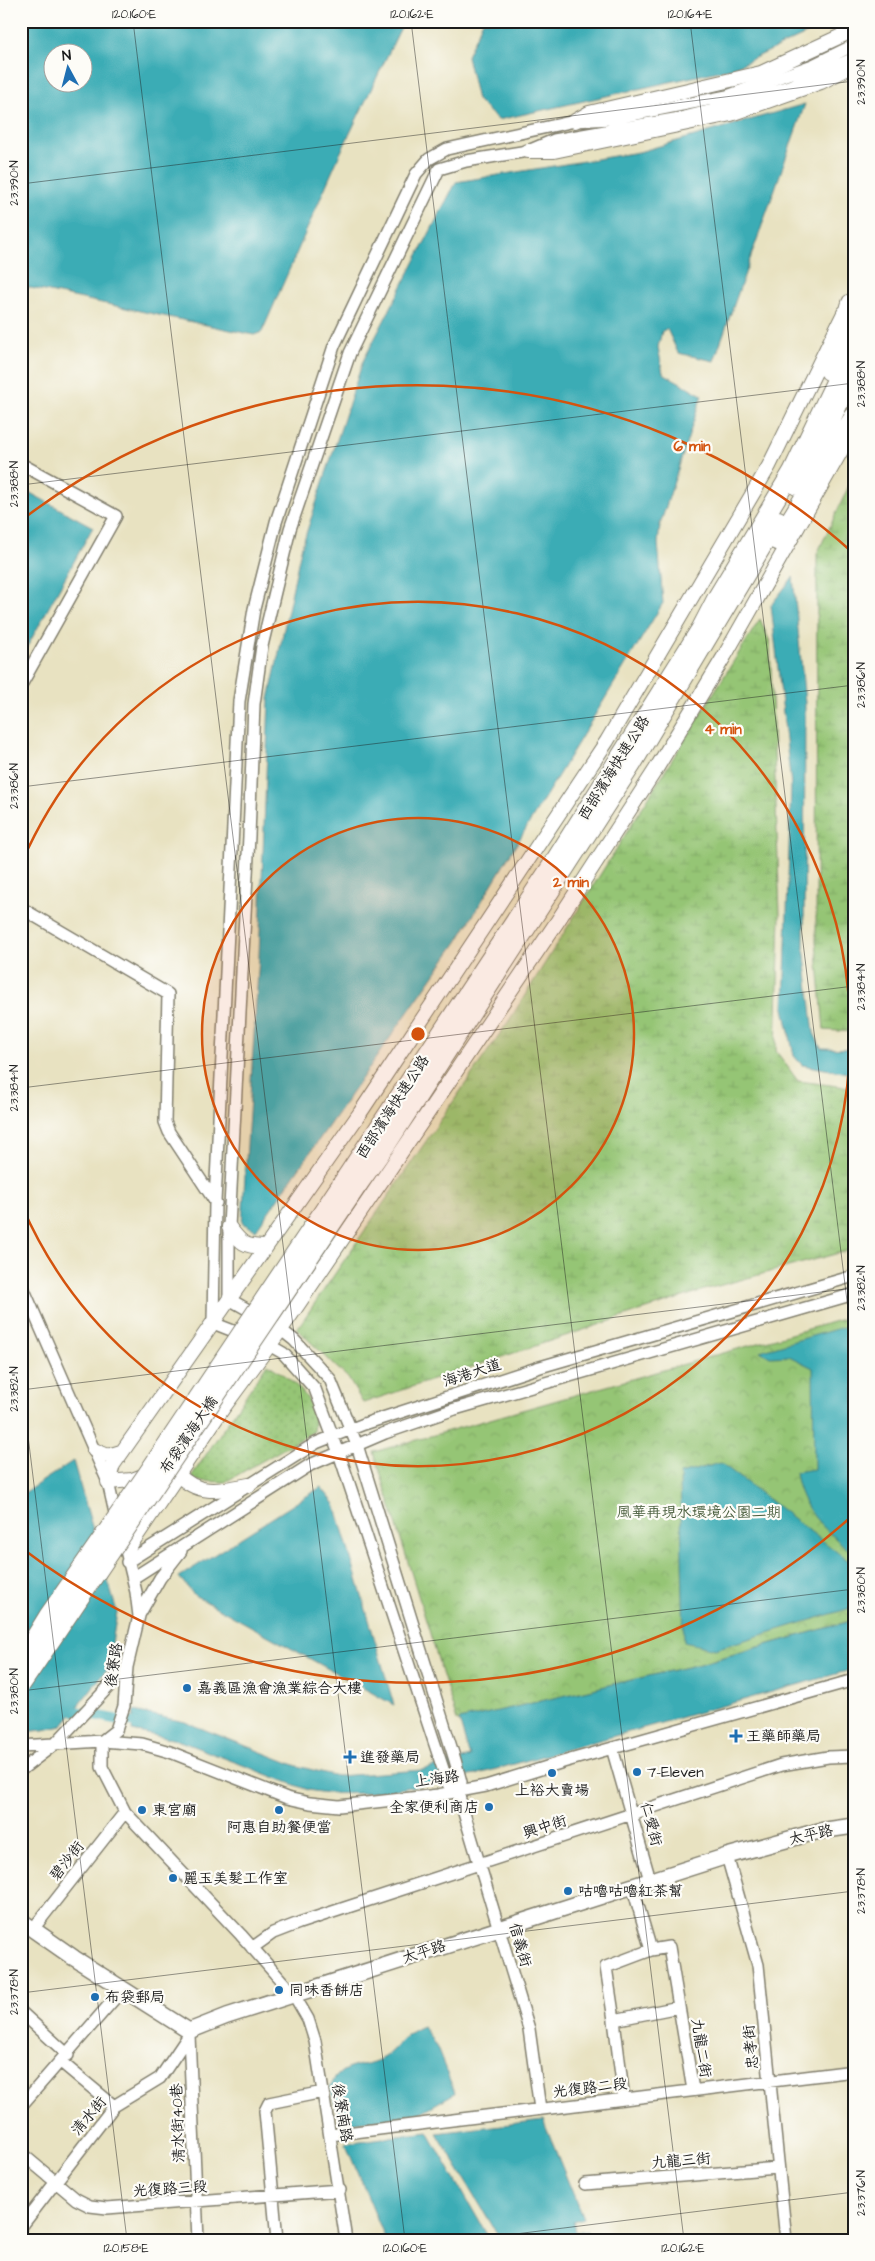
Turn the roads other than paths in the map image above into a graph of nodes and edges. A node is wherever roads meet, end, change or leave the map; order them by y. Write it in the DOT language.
graph roads {
  1 [pos="854,30"];
  2 [pos="854,45"];
  3 [pos="854,58"];
  4 [pos="854,65"];
  5 [pos="575,121"];
  6 [pos="610,124"];
  7 [pos="528,151"];
  8 [pos="852,299"];
  9 [pos="854,342"];
  10 [pos="854,372"];
  11 [pos="854,416"];
  12 [pos="854,424"];
  13 [pos="21,464"];
  14 [pos="717,597"];
  15 [pos="690,670"];
  16 [pos="21,685"];
  17 [pos="21,908"];
  18 [pos="352,1181"];
  19 [pos="215,1202"];
  20 [pos="229,1227"];
  21 [pos="266,1247"];
  22 [pos="854,1276"];
  23 [pos="21,1282"];
  24 [pos="854,1294"];
  25 [pos="229,1299"];
  26 [pos="213,1323"];
  27 [pos="282,1328"];
  28 [pos="269,1345"];
  29 [pos="350,1429"];
  30 [pos="333,1436"];
  31 [pos="357,1445"];
  32 [pos="94,1450"];
  33 [pos="121,1452"];
  34 [pos="193,1453"];
  35 [pos="339,1453"];
  36 [pos="178,1474"];
  37 [pos="108,1482"];
  38 [pos="249,1485"];
  39 [pos="186,1544"];
  40 [pos="127,1556"];
  41 [pos="133,1578"];
  42 [pos="139,1616"];
  43 [pos="21,1660"];
  44 [pos="127,1667"];
  45 [pos="854,1680"];
  46 [pos="21,1685"];
  47 [pos="102,1741"];
  48 [pos="54,1744"];
  49 [pos="21,1746"];
  50 [pos="612,1748"];
  51 [pos="854,1756"];
  52 [pos="21,1770"];
  53 [pos="459,1787"];
  54 [pos="125,1812"];
  55 [pos="632,1814"];
  56 [pos="854,1826"];
  57 [pos="727,1856"];
  58 [pos="481,1864"];
  59 [pos="650,1880"];
  60 [pos="632,1885"];
  61 [pos="499,1927"];
  62 [pos="26,1928"];
  63 [pos="252,1948"];
  64 [pos="652,1950"];
  65 [pos="123,1988"];
  66 [pos="294,1995"];
  67 [pos="679,2007"];
  68 [pos="21,2012"];
  69 [pos="614,2020"];
  70 [pos="189,2035"];
  71 [pos="65,2059"];
  72 [pos="854,2071"];
  73 [pos="770,2080"];
  74 [pos="692,2090"];
  75 [pos="323,2092"];
  76 [pos="624,2098"];
  77 [pos="21,2106"];
  78 [pos="114,2106"];
  79 [pos="540,2109"];
  80 [pos="330,2135"];
  81 [pos="21,2153"];
  82 [pos="778,2168"];
  83 [pos="55,2183"];
  84 [pos="586,2184"];
  85 [pos="340,2190"];
  86 [pos="272,2196"];
  87 [pos="196,2202"];
  88 [pos="21,2227"];
  89 [pos="198,2240"];
  90 [pos="277,2240"];
  91 [pos="346,2240"];
  92 [pos="786,2240"];
  1 -- 5 [label="street"];
  2 -- 6 [label="street"];
  3 -- 6 [label="street"];
  4 -- 7 [label="street"];
  5 -- 6 [label="street"];
  5 -- 19 [label="street"];
  6 -- 7 [label="street"];
  7 -- 20 [label="street"];
  8 -- 14 [label="highway"];
  8 -- 21 [label="street"];
  9 -- 14 [label="highway, 西部濱海快速公路"];
  10 -- 15 [label="highway, 西部濱海快速公路"];
  11 -- 15 [label="highway"];
  12 -- 27 [label="street"];
  13 -- 16 [label="street"];
  14 -- 18 [label="highway, 西部濱海快速公路"];
  15 -- 18 [label="highway, 西部濱海快速公路"];
  17 -- 19 [label="street"];
  18 -- 43 [label="highway, 布袋濱海大橋, bridge"];
  18 -- 46 [label="highway, 布袋濱海大橋, bridge"];
  19 -- 20 [label="street"];
  19 -- 26 [label="street"];
  20 -- 21 [label="street"];
  20 -- 25 [label="street"];
  21 -- 25 [label="street"];
  22 -- 29 [label="street, 海港大道"];
  23 -- 32 [label="street, 後寮路"];
  24 -- 31 [label="street, 海港大道"];
  25 -- 26 [label="street"];
  25 -- 27 [label="street, 信義街"];
  26 -- 28 [label="street"];
  26 -- 33 [label="street"];
  27 -- 28 [label="street"];
  27 -- 29 [label="street, 信義街"];
  28 -- 30 [label="street"];
  28 -- 34 [label="street"];
  29 -- 30 [label="street, 海港大道"];
  29 -- 31 [label="street, 信義街"];
  30 -- 35 [label="street"];
  30 -- 38 [label="street, 海港大道"];
  31 -- 35 [label="street, 海港大道"];
  31 -- 53 [label="street, 信義街"];
  32 -- 33 [label="street"];
  32 -- 37 [label="street, 後寮路"];
  33 -- 37 [label="street"];
  34 -- 36 [label="street"];
  34 -- 37 [label="street"];
  35 -- 39 [label="street, 海港大道"];
  35 -- 53 [label="street"];
  36 -- 38 [label="street"];
  36 -- 40 [label="street"];
  37 -- 40 [label="street, 後寮路"];
  38 -- 40 [label="street, 海港大道"];
  39 -- 41 [label="street, 海港大道"];
  39 -- 42 [label="street"];
  40 -- 41 [label="street, 後寮路"];
  41 -- 42 [label="street, 後寮路"];
  42 -- 44 [label="street, 後寮路"];
  44 -- 47 [label="street, 後寮路"];
  44 -- 48 [label="street"];
  45 -- 50 [label="street, 上海路"];
  47 -- 48 [label="street, 上海路"];
  47 -- 53 [label="street, 上海路"];
  47 -- 54 [label="street"];
  48 -- 49 [label="street, 上海路"];
  48 -- 52 [label="street"];
  50 -- 53 [label="street, 上海路"];
  50 -- 55 [label="street, 仁愛街"];
  51 -- 55 [label="street, 興中街"];
  53 -- 58 [label="street, 信義街"];
  54 -- 62 [label="street, 碧沙街"];
  54 -- 63 [label="street"];
  55 -- 58 [label="street, 興中街"];
  55 -- 59 [label="street, 仁愛街"];
  56 -- 57 [label="main road, 太平路"];
  57 -- 59 [label="main road, 太平路"];
  57 -- 73 [label="street, 忠孝街"];
  58 -- 61 [label="street, 信義街"];
  58 -- 63 [label="street, 興中街"];
  59 -- 60 [label="main road, 太平路"];
  60 -- 61 [label="main road, 太平路"];
  60 -- 64 [label="street"];
  61 -- 66 [label="main road, 太平路"];
  61 -- 79 [label="street, 信義街"];
  62 -- 65 [label="main road, 太平路"];
  63 -- 66 [label="street"];
  64 -- 67 [label="street"];
  64 -- 69 [label="street"];
  65 -- 66 [label="main road, 太平路"];
  65 -- 71 [label="street"];
  66 -- 75 [label="street, 後寮南路"];
  67 -- 69 [label="street, 九龍二街"];
  67 -- 74 [label="street, 九龍二街"];
  68 -- 71 [label="street"];
  69 -- 76 [label="street"];
  70 -- 78 [label="street, 清水街"];
  70 -- 87 [label="street, 清水街40巷"];
  71 -- 77 [label="street"];
  71 -- 78 [label="street"];
  72 -- 73 [label="street, 光復路二段"];
  73 -- 74 [label="street, 光復路二段"];
  73 -- 82 [label="street, 忠孝街"];
  74 -- 76 [label="street, 光復路二段"];
  75 -- 80 [label="street, 後寮南路"];
  75 -- 86 [label="street"];
  76 -- 79 [label="street, 光復路二段"];
  78 -- 83 [label="street, 清水街"];
  79 -- 80 [label="street, 光復路二段"];
  80 -- 85 [label="street, 後寮南路"];
  81 -- 83 [label="street, 光復路三段"];
  82 -- 84 [label="street, 九龍三街"];
  82 -- 92 [label="street, 忠孝街"];
  83 -- 87 [label="street, 光復路三段"];
  83 -- 88 [label="street, 清水街"];
  85 -- 86 [label="street, 光復路三段"];
  85 -- 91 [label="street, 後寮南路"];
  86 -- 87 [label="street, 光復路三段"];
  86 -- 90 [label="street"];
  87 -- 89 [label="street, 清水街40巷"];
}
